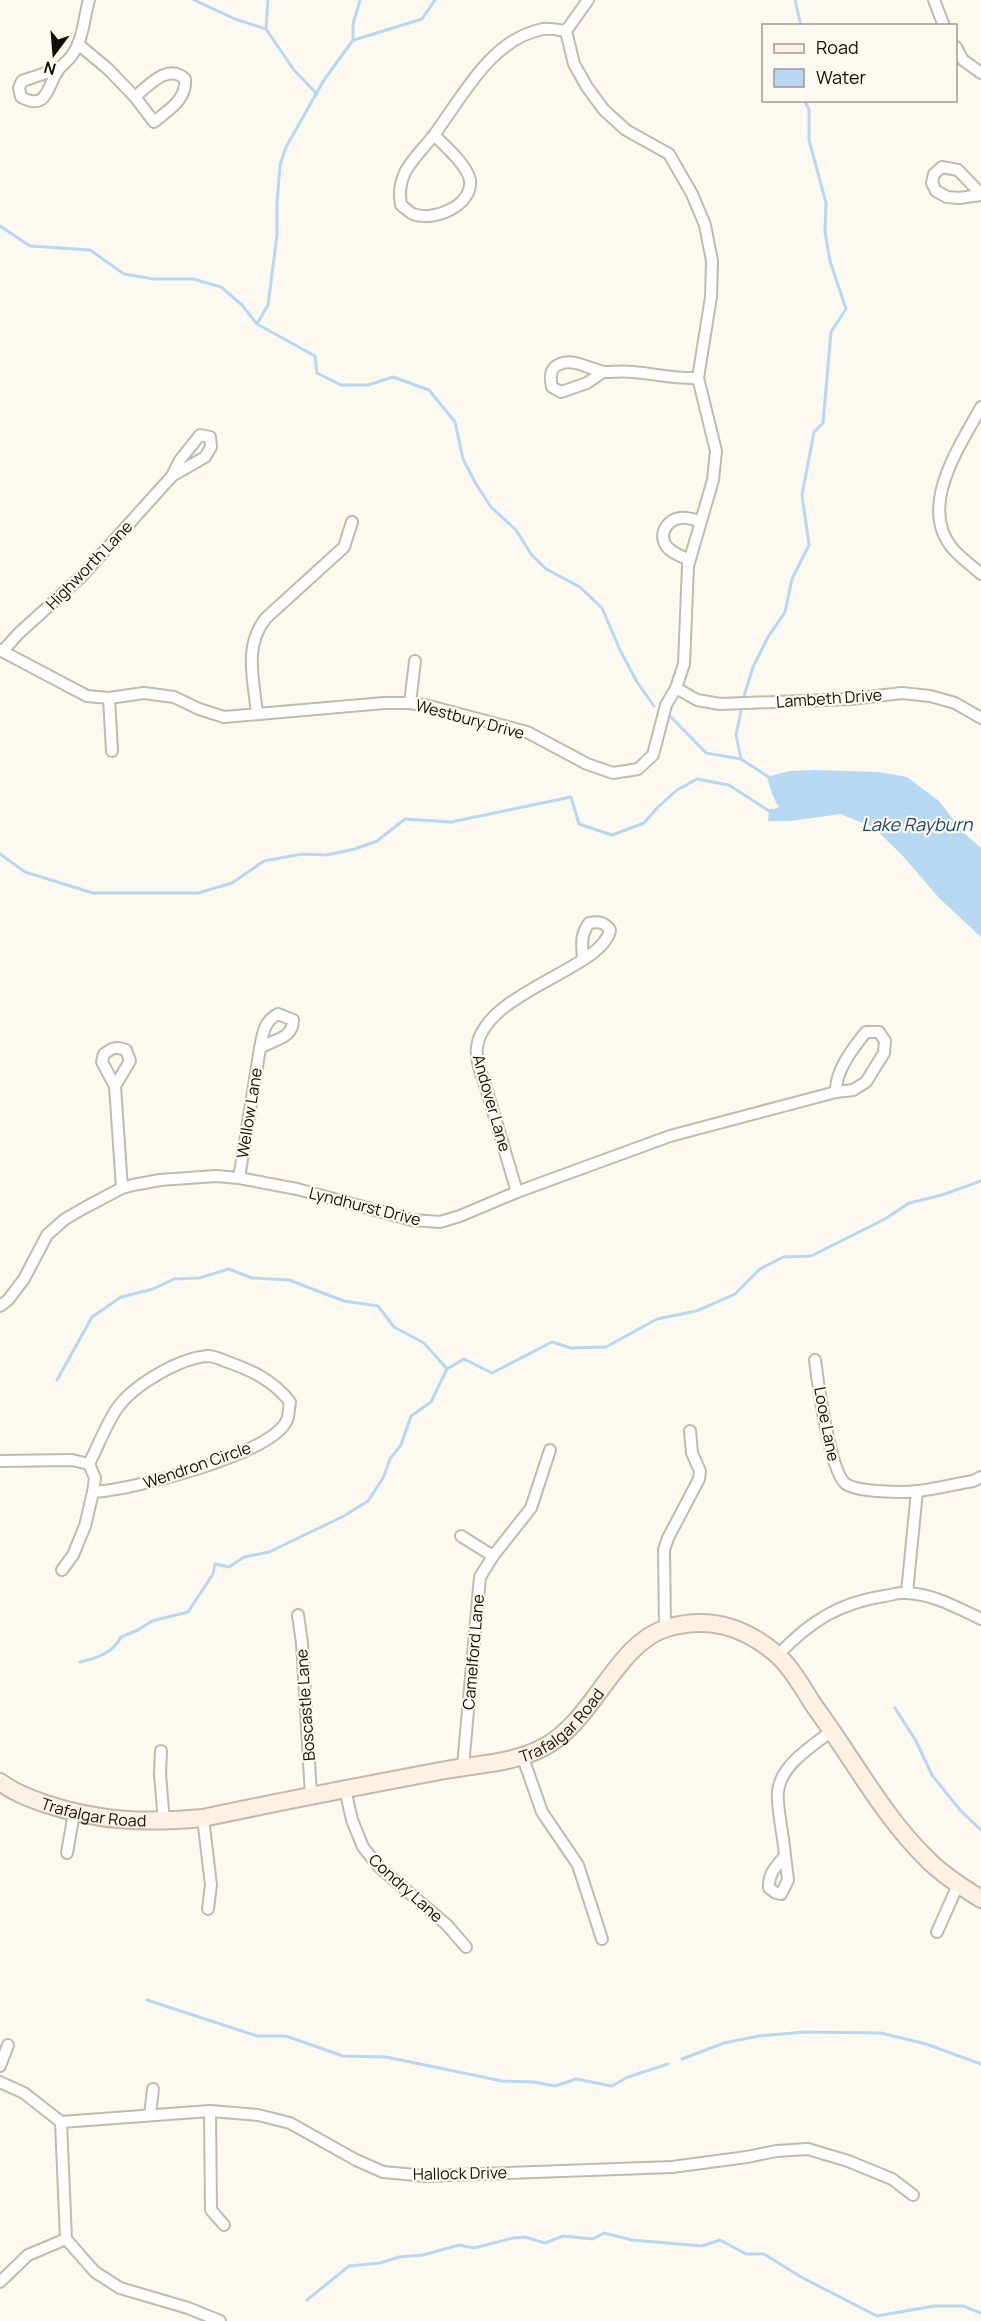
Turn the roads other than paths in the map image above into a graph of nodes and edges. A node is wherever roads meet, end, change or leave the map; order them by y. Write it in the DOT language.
graph roads {
  1 [pos="89,0"];
  2 [pos="588,0"];
  3 [pos="934,0"];
  4 [pos="943,24"];
  5 [pos="566,31"];
  6 [pos="78,44"];
  7 [pos="957,49"];
  8 [pos="58,69"];
  9 [pos="981,72"];
  10 [pos="135,97"];
  11 [pos="434,135"];
  12 [pos="603,372"];
  13 [pos="699,378"];
  14 [pos="981,407"];
  15 [pos="172,476"];
  16 [pos="699,521"];
  17 [pos="352,522"];
  18 [pos="689,560"];
  19 [pos="981,574"];
  20 [pos="2,650"];
  21 [pos="415,661"];
  22 [pos="676,688"];
  23 [pos="109,698"];
  24 [pos="410,703"];
  25 [pos="257,714"];
  26 [pos="981,718"];
  27 [pos="112,751"];
  28 [pos="583,959"];
  29 [pos="260,1048"];
  30 [pos="115,1086"];
  31 [pos="836,1092"];
  32 [pos="239,1178"];
  33 [pos="122,1188"];
  34 [pos="517,1192"];
  35 [pos="0,1306"];
  36 [pos="816,1360"];
  37 [pos="690,1431"];
  38 [pos="550,1450"];
  39 [pos="0,1461"];
  40 [pos="88,1464"];
  41 [pos="981,1477"];
  42 [pos="917,1491"];
  43 [pos="93,1492"];
  44 [pos="461,1536"];
  45 [pos="493,1556"];
  46 [pos="62,1570"];
  47 [pos="907,1593"];
  48 [pos="298,1615"];
  49 [pos="981,1619"];
  50 [pos="665,1628"];
  51 [pos="778,1655"];
  52 [pos="833,1730"];
  53 [pos="161,1750"];
  54 [pos="522,1758"];
  55 [pos="464,1766"];
  56 [pos="0,1782"];
  57 [pos="345,1789"];
  58 [pos="311,1795"];
  59 [pos="74,1813"];
  60 [pos="203,1818"];
  61 [pos="164,1822"];
  62 [pos="67,1853"];
  63 [pos="785,1856"];
  64 [pos="958,1885"];
  65 [pos="981,1899"];
  66 [pos="208,1909"];
  67 [pos="937,1932"];
  68 [pos="602,1939"];
  69 [pos="466,1947"];
  70 [pos="8,2045"];
  71 [pos="0,2066"];
  72 [pos="0,2082"];
  73 [pos="153,2089"];
  74 [pos="210,2111"];
  75 [pos="150,2115"];
  76 [pos="61,2122"];
  77 [pos="913,2195"];
  78 [pos="224,2225"];
  79 [pos="66,2240"];
  80 [pos="0,2282"];
  81 [pos="220,2321"];
  1 -- 6 [label="street"];
  2 -- 5 [label="street"];
  3 -- 4 [label="street"];
  5 -- 11 [label="street"];
  5 -- 13 [label="street, Westbury Drive"];
  6 -- 8 [label="street"];
  6 -- 10 [label="street"];
  7 -- 9 [label="street"];
  10 -- 10 [label="street"];
  11 -- 11 [label="street"];
  12 -- 13 [label="street"];
  13 -- 16 [label="street, Westbury Drive"];
  14 -- 19 [label="street"];
  15 -- 20 [label="street, Highworth Lane"];
  16 -- 18 [label="street, Westbury Drive"];
  16 -- 18 [label="street"];
  17 -- 25 [label="street"];
  18 -- 22 [label="street, Westbury Drive"];
  20 -- 23 [label="street, Westbury Drive"];
  21 -- 24 [label="street"];
  22 -- 24 [label="street, Westbury Drive"];
  22 -- 26 [label="street, Lambeth Drive"];
  23 -- 25 [label="street, Westbury Drive"];
  23 -- 27 [label="street"];
  24 -- 25 [label="street, Westbury Drive"];
  28 -- 34 [label="street, Andover Lane"];
  29 -- 32 [label="street, Wellow Lane"];
  30 -- 33 [label="street"];
  31 -- 31 [label="street, Lyndhurst Drive"];
  31 -- 34 [label="street, Lyndhurst Drive"];
  32 -- 33 [label="street, Lyndhurst Drive"];
  32 -- 34 [label="street, Lyndhurst Drive"];
  33 -- 35 [label="street, Lyndhurst Drive"];
  36 -- 42 [label="street, Looe Lane"];
  37 -- 50 [label="street"];
  38 -- 45 [label="street, Camelford Lane"];
  39 -- 40 [label="street"];
  40 -- 43 [label="street"];
  40 -- 43 [label="street, Wendron Circle"];
  41 -- 42 [label="street, Looe Lane"];
  42 -- 47 [label="street"];
  43 -- 46 [label="street"];
  44 -- 45 [label="street"];
  45 -- 55 [label="street, Camelford Lane"];
  47 -- 49 [label="street"];
  47 -- 51 [label="street"];
  48 -- 58 [label="street, Boscastle Lane"];
  50 -- 51 [label="street, Trafalgar Road"];
  50 -- 54 [label="street, Trafalgar Road"];
  51 -- 52 [label="street, Trafalgar Road"];
  52 -- 63 [label="street"];
  52 -- 64 [label="street, Trafalgar Road"];
  53 -- 61 [label="street"];
  54 -- 55 [label="street, Trafalgar Road"];
  54 -- 68 [label="street"];
  55 -- 57 [label="street, Trafalgar Road"];
  56 -- 59 [label="street, Trafalgar Road"];
  57 -- 58 [label="street, Trafalgar Road"];
  57 -- 69 [label="street, Condry Lane"];
  58 -- 60 [label="street, Trafalgar Road"];
  59 -- 61 [label="street, Trafalgar Road"];
  59 -- 62 [label="street"];
  60 -- 61 [label="street, Trafalgar Road"];
  60 -- 66 [label="street"];
  64 -- 65 [label="street, Trafalgar Road"];
  64 -- 67 [label="street"];
  70 -- 71 [label="street"];
  72 -- 76 [label="street"];
  73 -- 75 [label="street"];
  74 -- 75 [label="street, Hallock Drive"];
  74 -- 77 [label="street, Hallock Drive"];
  74 -- 78 [label="street"];
  75 -- 76 [label="street, Hallock Drive"];
  76 -- 79 [label="street"];
  79 -- 80 [label="street"];
  79 -- 81 [label="street"];
}
